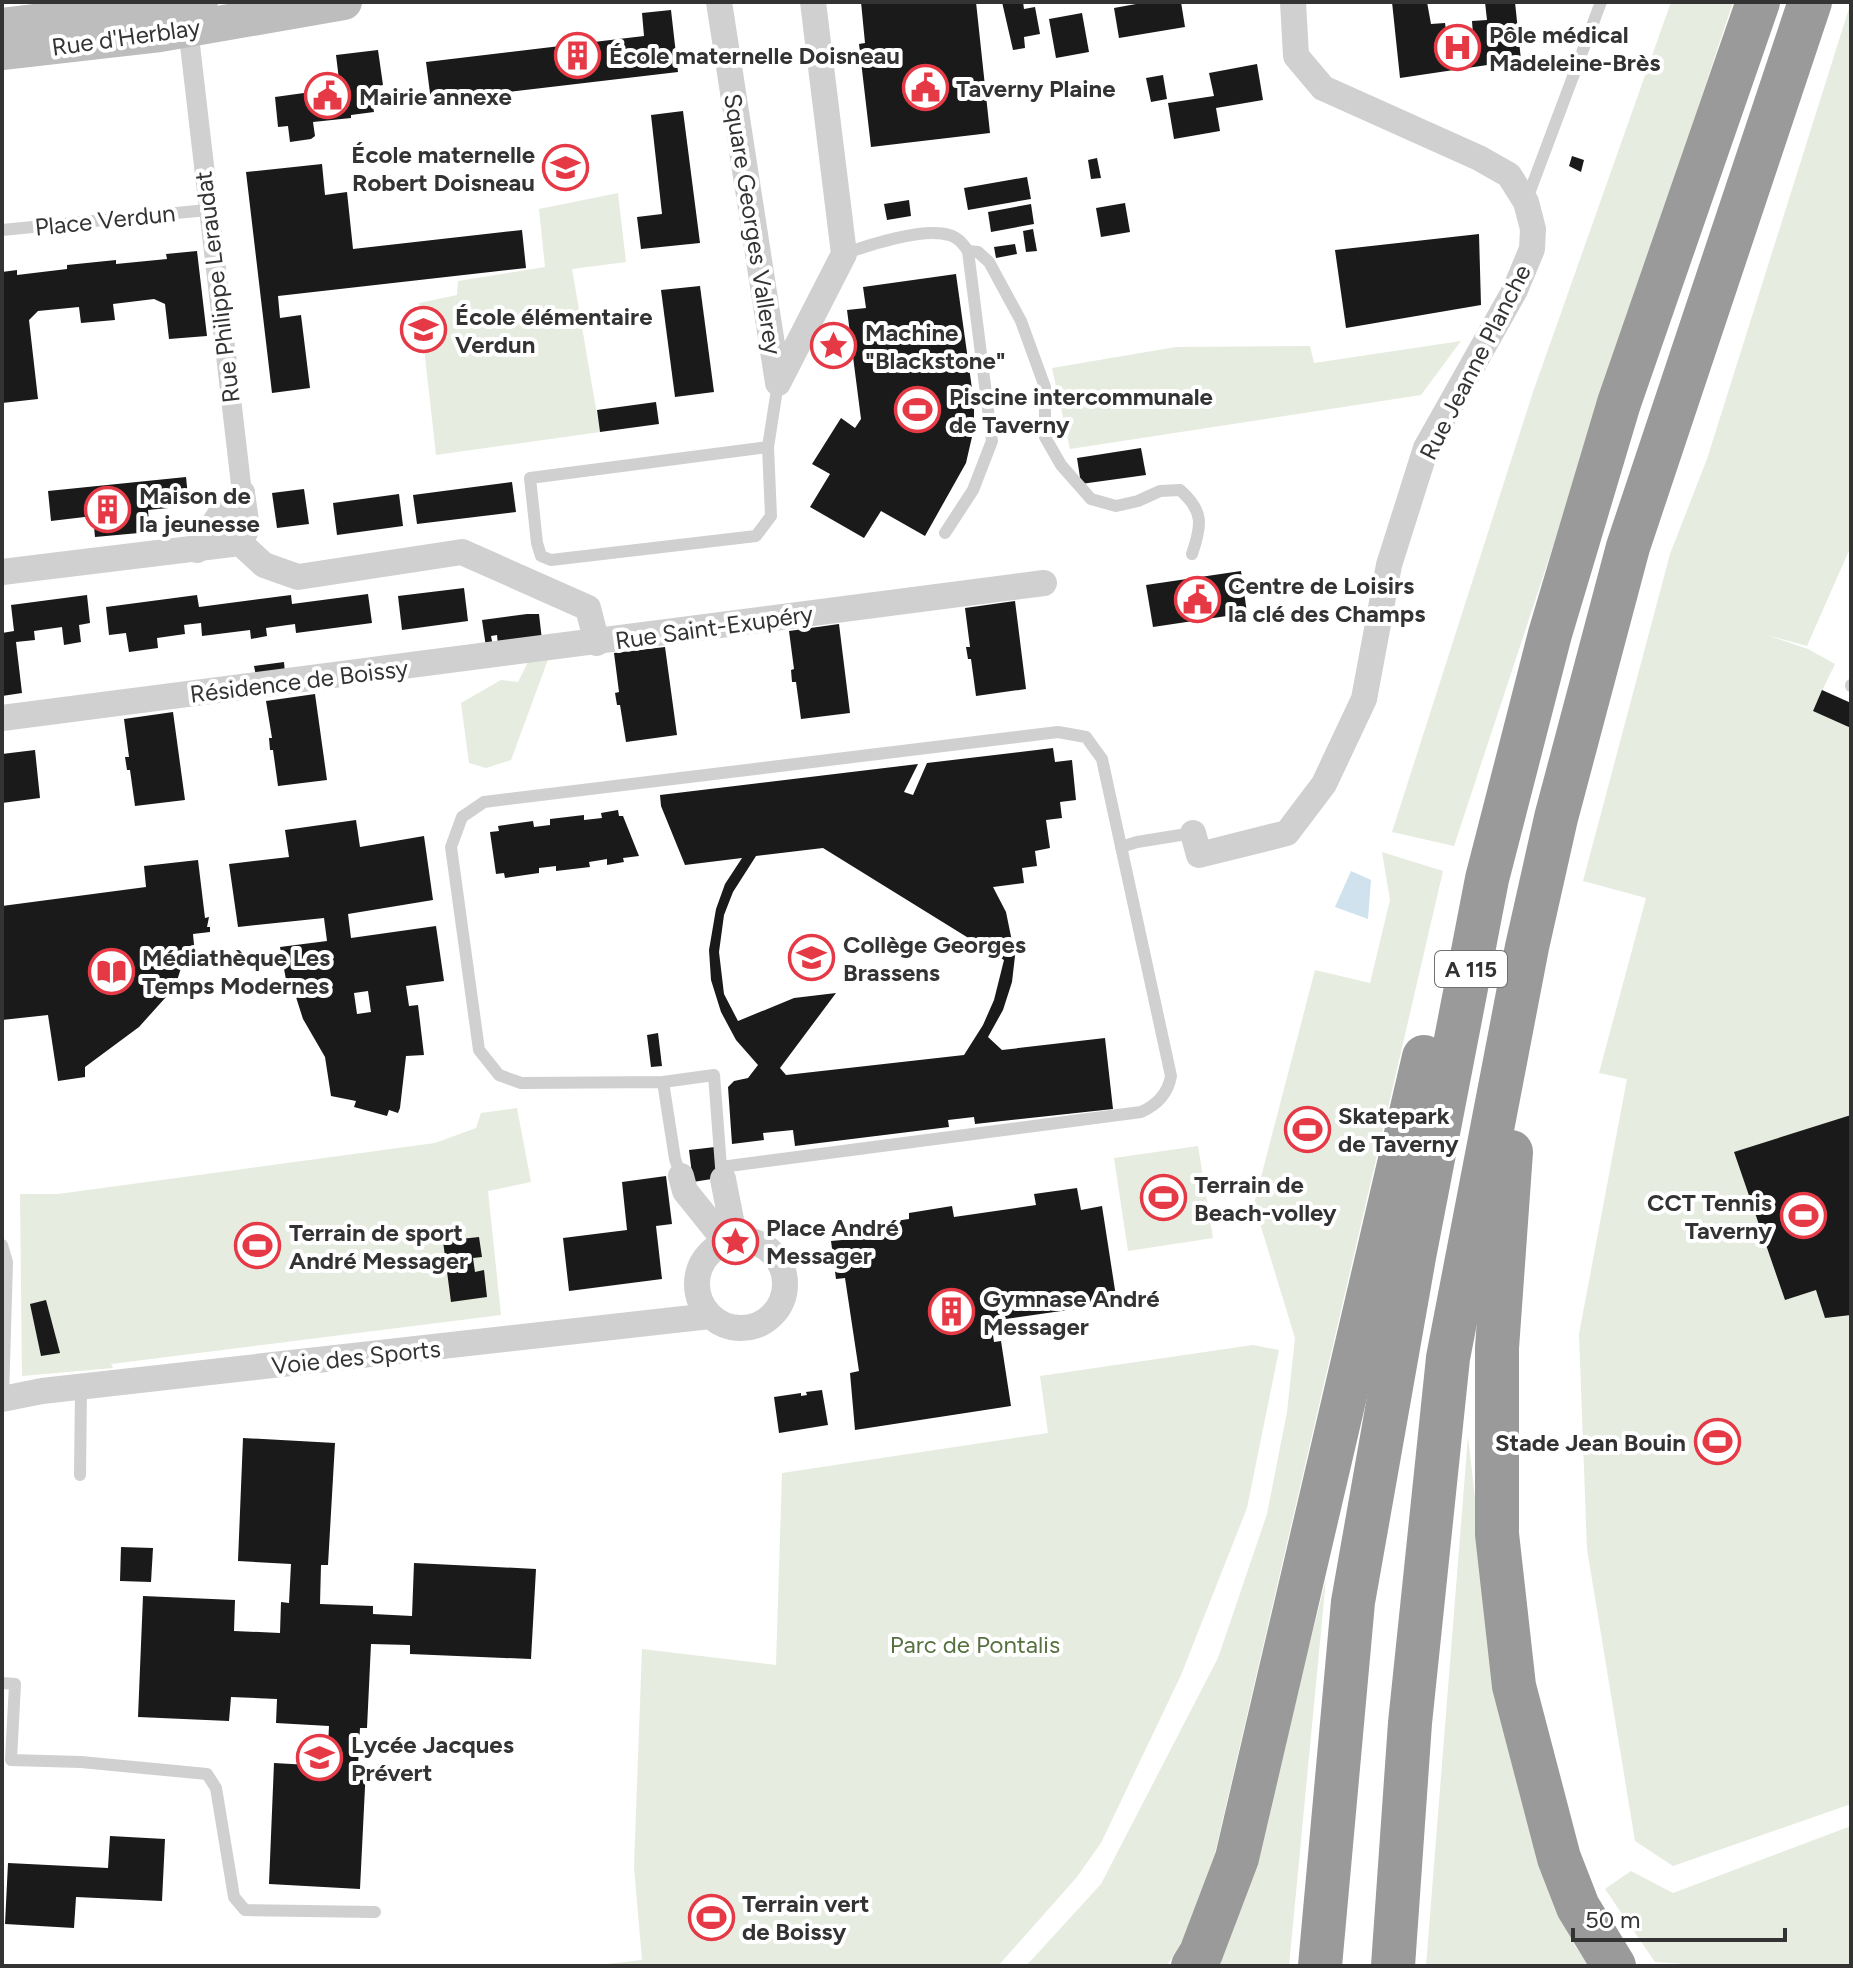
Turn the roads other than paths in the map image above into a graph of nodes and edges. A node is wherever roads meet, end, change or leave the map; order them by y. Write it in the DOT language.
graph roads {
  1 [pos="344,2"];
  2 [pos="719,2"];
  3 [pos="813,2"];
  4 [pos="1293,2"];
  5 [pos="1601,2"];
  6 [pos="1758,2"];
  7 [pos="1810,2"];
  8 [pos="64,22"];
  9 [pos="2,26"];
  10 [pos="171,29"];
  11 [pos="11,57"];
  12 [pos="1526,202"];
  13 [pos="207,210"];
  14 [pos="2,230"];
  15 [pos="968,251"];
  16 [pos="844,254"];
  17 [pos="778,383"];
  18 [pos="768,447"];
  19 [pos="242,493"];
  20 [pos="945,533"];
  21 [pos="240,543"];
  22 [pos="197,550"];
  23 [pos="1192,554"];
  24 [pos="541,556"];
  25 [pos="2,572"];
  26 [pos="529,582"];
  27 [pos="1044,583"];
  28 [pos="597,643"];
  29 [pos="2,718"];
  30 [pos="1193,833"];
  31 [pos="1121,847"];
  32 [pos="1487,879"];
  33 [pos="1527,947"];
  34 [pos="663,1082"];
  35 [pos="722,1173"];
  36 [pos="681,1176"];
  37 [pos="731,1241"];
  38 [pos="2,1245"];
  39 [pos="710,1316"];
  40 [pos="81,1387"];
  41 [pos="2,1399"];
  42 [pos="80,1475"];
  43 [pos="2,1683"];
  44 [pos="375,1912"];
  45 [pos="1193,1966"];
  46 [pos="1320,1966"];
  47 [pos="1393,1966"];
  48 [pos="1614,1966"];
  1 -- 10 [label="main road, Rue d'Herblay"];
  2 -- 17 [label="street, Square Georges Vallerey"];
  3 -- 16 [label="street"];
  4 -- 12 [label="street, Rue Jeanne Planche"];
  5 -- 12 [label="lane"];
  6 -- 32 [label="highway, A 115"];
  7 -- 33 [label="highway, A 115"];
  8 -- 9 [label="main road, Rue d'Herblay"];
  8 -- 10 [label="main road, Rue d'Herblay"];
  8 -- 10 [label="main road, Rue d'Herblay"];
  8 -- 11 [label="main road, Rue d'Herblay"];
  10 -- 13 [label="street, Rue Philippe Leraudat"];
  12 -- 30 [label="street, Rue Jeanne Planche"];
  13 -- 14 [label="lane, Place Verdun"];
  13 -- 19 [label="street, Rue Philippe Leraudat"];
  15 -- 16 [label="lane"];
  15 -- 20 [label="lane"];
  15 -- 23 [label="lane"];
  16 -- 17 [label="street, Square Georges Vallerey"];
  17 -- 18 [label="lane"];
  18 -- 24 [label="lane"];
  18 -- 24 [label="lane"];
  19 -- 21 [label="street, Rue Philippe Leraudat"];
  19 -- 22 [label="street"];
  21 -- 22 [label="street"];
  21 -- 26 [label="street, Rue Saint-Exupéry"];
  22 -- 25 [label="street"];
  24 -- 26 [label="lane"];
  26 -- 28 [label="street, Rue Saint-Exupéry"];
  27 -- 28 [label="street, Rue Saint-Exupéry"];
  28 -- 29 [label="street, Résidence de Boissy"];
  30 -- 31 [label="lane, Rue Jeanne Planche"];
  31 -- 34 [label="lane"];
  31 -- 35 [label="lane"];
  32 -- 45 [label="highway"];
  32 -- 46 [label="highway, A 115"];
  33 -- 47 [label="highway, A 115"];
  33 -- 48 [label="highway"];
  34 -- 35 [label="lane"];
  34 -- 36 [label="lane"];
  35 -- 37 [label="street"];
  36 -- 37 [label="street"];
  37 -- 39 [label="street"];
  37 -- 39 [label="street"];
  38 -- 41 [label="lane"];
  39 -- 40 [label="street, Voie des Sports"];
  40 -- 41 [label="street, Voie des Sports"];
  40 -- 42 [label="lane"];
  43 -- 44 [label="lane"];
}
